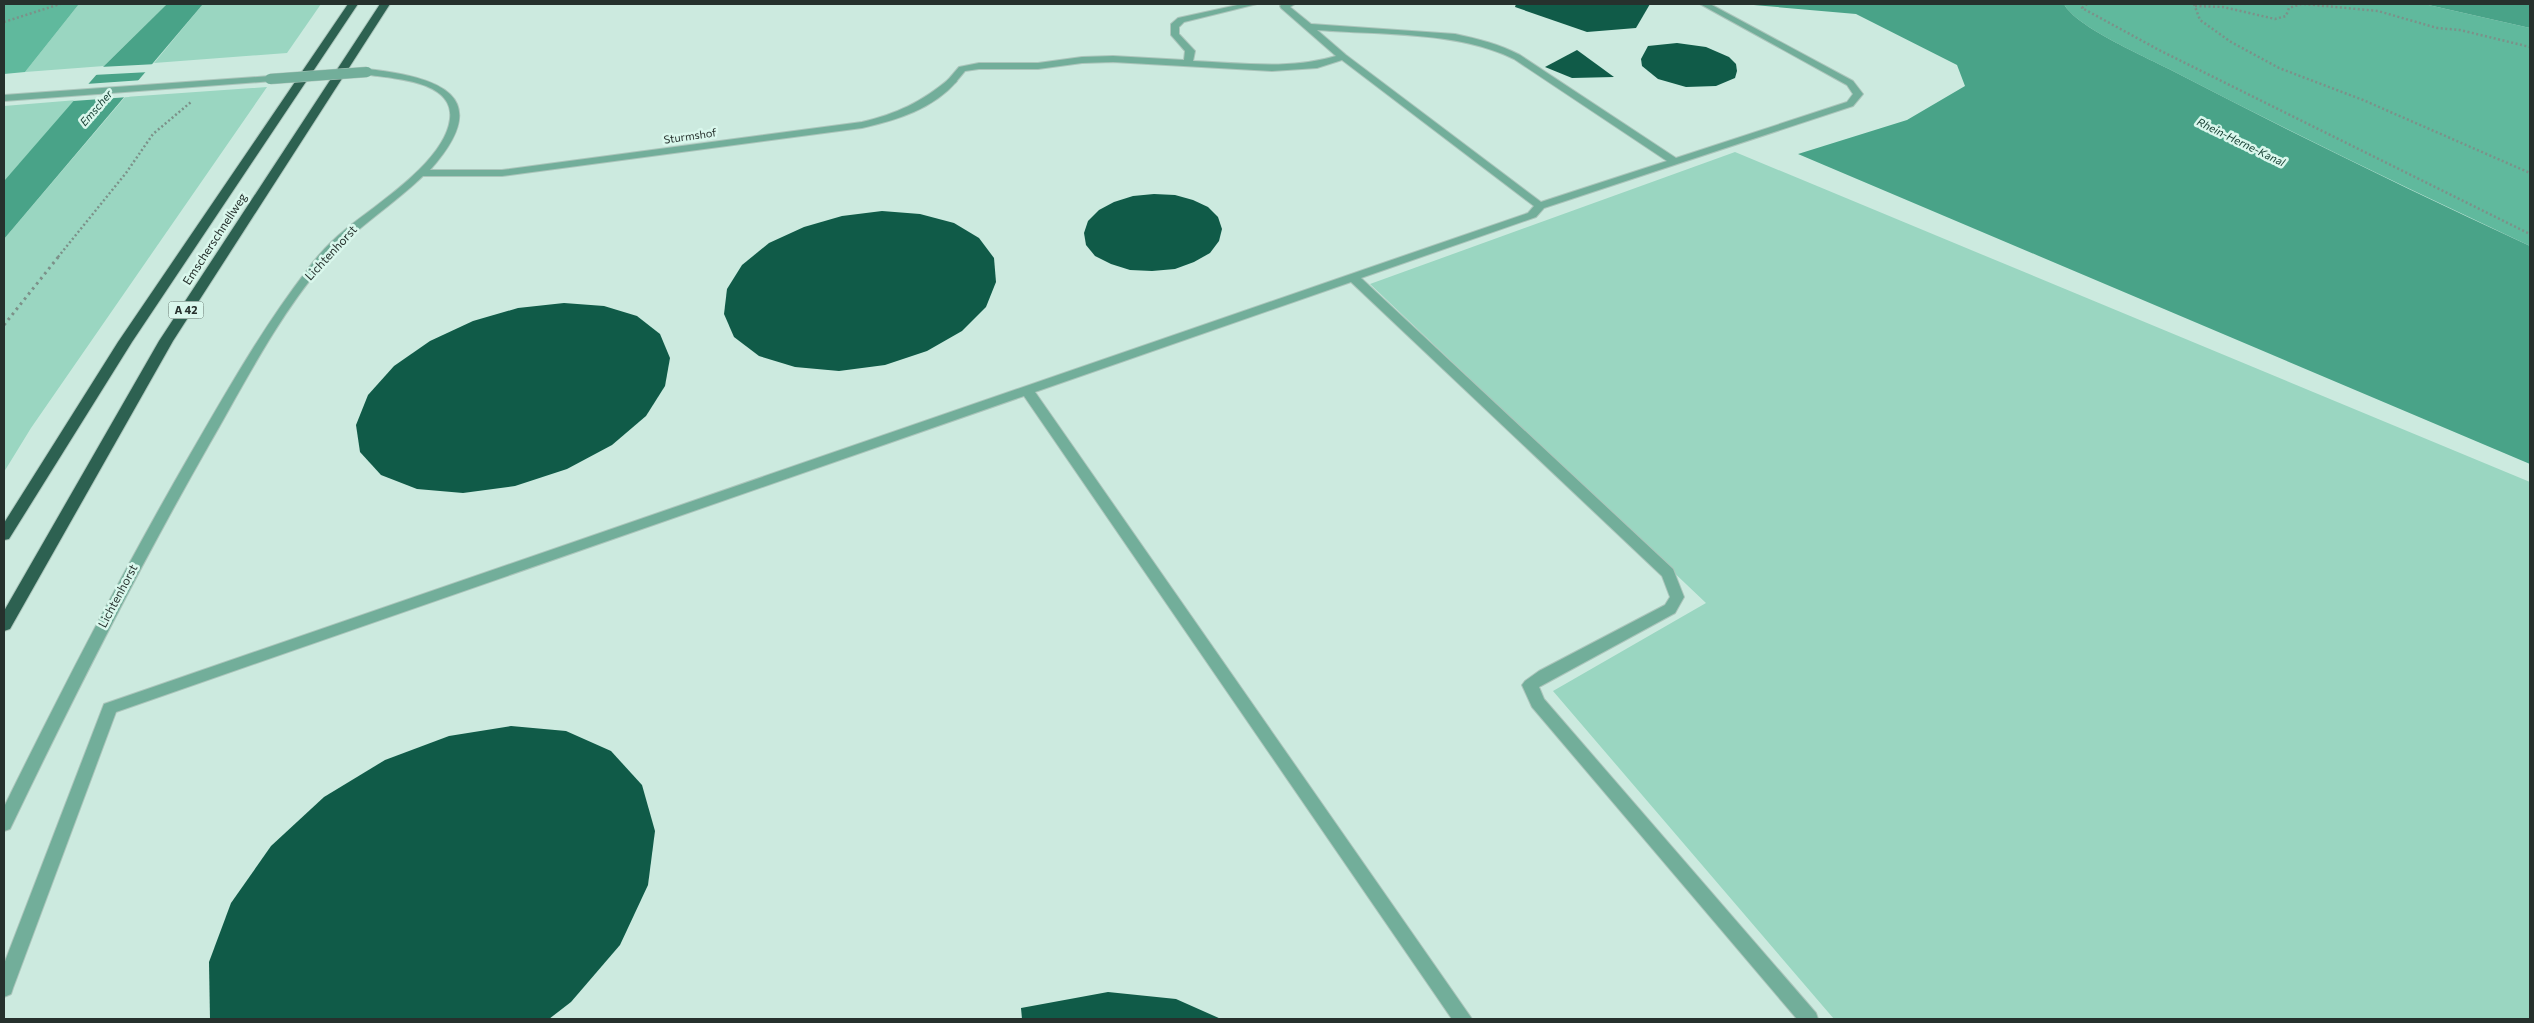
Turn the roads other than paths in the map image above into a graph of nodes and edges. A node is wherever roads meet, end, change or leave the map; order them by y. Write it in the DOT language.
graph roads {
  1 [pos="353,4"];
  2 [pos="385,4"];
  3 [pos="1254,4"];
  4 [pos="1285,4"];
  5 [pos="1704,4"];
  6 [pos="1309,28"];
  7 [pos="1343,57"];
  8 [pos="1188,63"];
  9 [pos="4,98"];
  10 [pos="1675,162"];
  11 [pos="419,173"];
  12 [pos="1540,206"];
  13 [pos="1353,277"];
  14 [pos="1027,390"];
  15 [pos="4,535"];
  16 [pos="4,625"];
  17 [pos="4,824"];
  18 [pos="4,988"];
  19 [pos="1463,1019"];
  20 [pos="1809,1019"];
  1 -- 15 [label="highway, Emscherschnellweg / A 42"];
  2 -- 16 [label="highway, Emscherschnellweg / A 42"];
  3 -- 8 [label="street"];
  4 -- 6 [label="street"];
  5 -- 10 [label="street"];
  6 -- 7 [label="street"];
  6 -- 10 [label="street"];
  7 -- 8 [label="street, Sturmshof"];
  7 -- 12 [label="street"];
  8 -- 11 [label="street, Sturmshof"];
  9 -- 11 [label="street, Lichtenhorst, bridge"];
  10 -- 12 [label="street"];
  11 -- 17 [label="street, Lichtenhorst"];
  12 -- 13 [label="street"];
  13 -- 14 [label="street"];
  13 -- 20 [label="street"];
  14 -- 18 [label="street"];
  14 -- 19 [label="street"];
}
